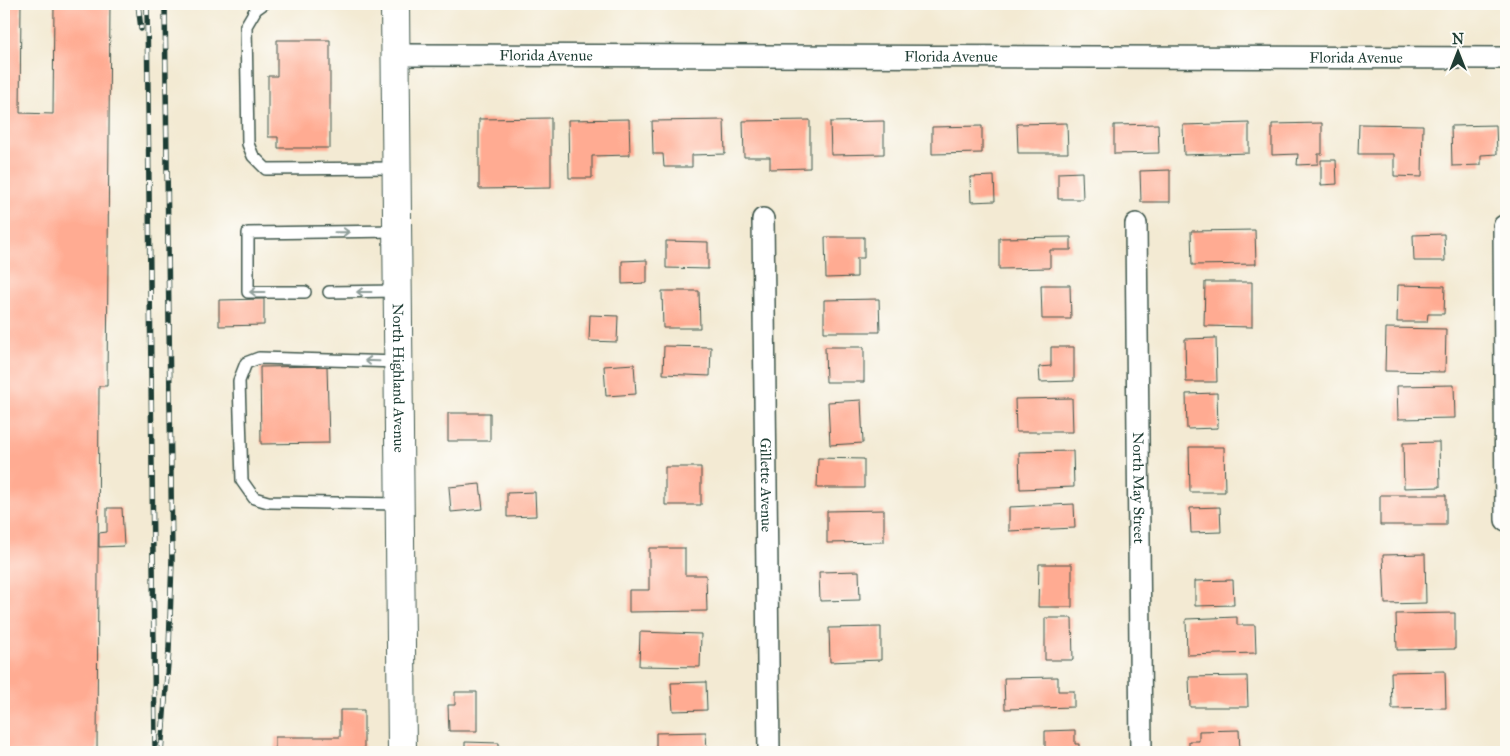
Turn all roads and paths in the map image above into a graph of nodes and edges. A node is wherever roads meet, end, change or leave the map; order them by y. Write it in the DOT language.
graph roads {
  1 [pos="263,4"];
  2 [pos="395,4"];
  3 [pos="396,55"];
  4 [pos="1506,58"];
  5 [pos="398,168"];
  6 [pos="763,219"];
  7 [pos="1136,224"];
  8 [pos="1504,226"];
  9 [pos="398,231"];
  10 [pos="398,291"];
  11 [pos="305,292"];
  12 [pos="329,292"];
  13 [pos="399,362"];
  14 [pos="400,504"];
  15 [pos="1506,520"];
  16 [pos="402,752"];
  17 [pos="769,752"];
  18 [pos="1142,752"];
  1 -- 5 [label="lane"];
  2 -- 3 [label="street, North Highland Avenue"];
  3 -- 4 [label="street, Florida Avenue"];
  3 -- 5 [label="street, North Highland Avenue"];
  5 -- 9 [label="street, North Highland Avenue"];
  6 -- 17 [label="street, Gillette Avenue"];
  7 -- 18 [label="street, North May Street"];
  8 -- 15 [label="street"];
  9 -- 10 [label="street, North Highland Avenue"];
  11 -- 9 [label="lane, one-way"];
  10 -- 12 [label="lane, one-way"];
  10 -- 13 [label="street, North Highland Avenue"];
  13 -- 14 [label="street, North Highland Avenue"];
  13 -- 14 [label="lane, one-way"];
  14 -- 16 [label="street, North Highland Avenue"];
}
